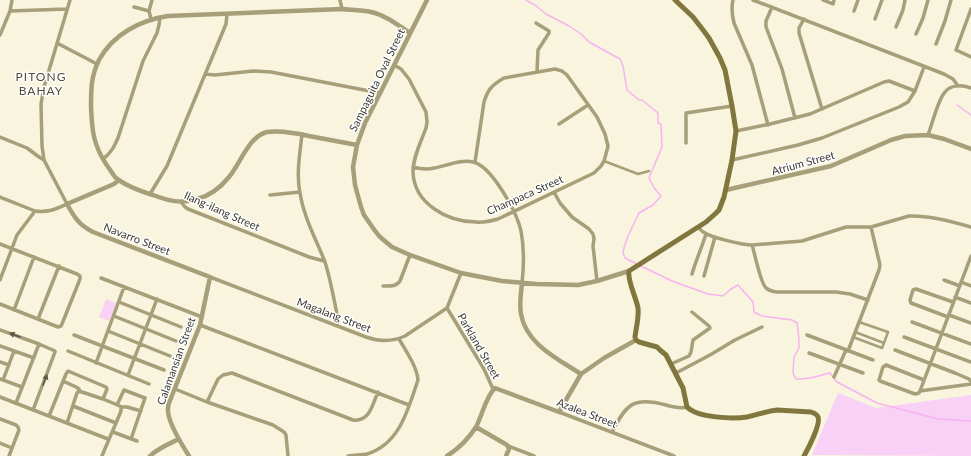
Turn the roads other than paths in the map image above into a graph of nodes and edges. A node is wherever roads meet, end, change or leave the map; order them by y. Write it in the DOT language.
graph roads {
  1 [pos="12,0"];
  2 [pos="70,0"];
  3 [pos="152,0"];
  4 [pos="340,0"];
  5 [pos="427,0"];
  6 [pos="675,0"];
  7 [pos="733,0"];
  8 [pos="753,0"];
  9 [pos="823,0"];
  10 [pos="834,0"];
  11 [pos="858,0"];
  12 [pos="882,0"];
  13 [pos="905,0"];
  14 [pos="928,0"];
  15 [pos="950,0"];
  16 [pos="134,7"];
  17 [pos="772,7"];
  18 [pos="67,9"];
  19 [pos="342,9"];
  20 [pos="971,9"];
  21 [pos="10,11"];
  22 [pos="149,11"];
  23 [pos="854,11"];
  24 [pos="227,14"];
  25 [pos="160,17"];
  26 [pos="151,19"];
  27 [pos="804,19"];
  28 [pos="875,19"];
  29 [pos="536,23"];
  30 [pos="896,27"];
  31 [pos="410,33"];
  32 [pos="916,34"];
  33 [pos="0,35"];
  34 [pos="57,43"];
  35 [pos="936,44"];
  36 [pos="971,57"];
  37 [pos="97,64"];
  38 [pos="394,65"];
  39 [pos="924,67"];
  40 [pos="537,72"];
  41 [pos="205,74"];
  42 [pos="958,86"];
  43 [pos="971,88"];
  44 [pos="915,91"];
  45 [pos="380,93"];
  46 [pos="588,105"];
  47 [pos="732,106"];
  48 [pos="822,109"];
  49 [pos="795,118"];
  50 [pos="559,124"];
  51 [pos="768,125"];
  52 [pos="738,131"];
  53 [pos="302,134"];
  54 [pos="928,135"];
  55 [pos="0,137"];
  56 [pos="686,143"];
  57 [pos="357,145"];
  58 [pos="971,149"];
  59 [pos="103,159"];
  60 [pos="44,160"];
  61 [pos="732,160"];
  62 [pos="604,161"];
  63 [pos="475,162"];
  64 [pos="413,168"];
  65 [pos="648,171"];
  66 [pos="119,180"];
  67 [pos="726,190"];
  68 [pos="300,192"];
  69 [pos="554,192"];
  70 [pos="150,194"];
  71 [pos="270,195"];
  72 [pos="0,197"];
  73 [pos="181,202"];
  74 [pos="68,204"];
  75 [pos="35,211"];
  76 [pos="513,212"];
  77 [pos="971,226"];
  78 [pos="698,227"];
  79 [pos="871,227"];
  80 [pos="706,234"];
  81 [pos="715,237"];
  82 [pos="0,244"];
  83 [pos="752,245"];
  84 [pos="11,248"];
  85 [pos="410,255"];
  86 [pos="971,256"];
  87 [pos="34,257"];
  88 [pos="324,261"];
  89 [pos="59,266"];
  90 [pos="969,267"];
  91 [pos="2,271"];
  92 [pos="629,271"];
  93 [pos="461,272"];
  94 [pos="692,274"];
  95 [pos="704,276"];
  96 [pos="210,277"];
  97 [pos="102,278"];
  98 [pos="0,280"];
  99 [pos="944,280"];
  100 [pos="597,281"];
  101 [pos="522,283"];
  102 [pos="960,284"];
  103 [pos="383,286"];
  104 [pos="971,286"];
  105 [pos="124,287"];
  106 [pos="955,297"];
  107 [pos="157,300"];
  108 [pos="868,300"];
  109 [pos="119,302"];
  110 [pos="953,302"];
  111 [pos="971,303"];
  112 [pos="0,304"];
  113 [pos="447,308"];
  114 [pos="14,310"];
  115 [pos="692,312"];
  116 [pos="151,315"];
  117 [pos="114,316"];
  118 [pos="948,316"];
  119 [pos="202,317"];
  120 [pos="38,319"];
  121 [pos="859,322"];
  122 [pos="912,322"];
  123 [pos="971,323"];
  124 [pos="200,325"];
  125 [pos="337,325"];
  126 [pos="182,327"];
  127 [pos="762,328"];
  128 [pos="146,329"];
  129 [pos="0,330"];
  130 [pos="108,331"];
  131 [pos="855,332"];
  132 [pos="942,333"];
  133 [pos="74,335"];
  134 [pos="807,335"];
  135 [pos="853,337"];
  136 [pos="904,337"];
  137 [pos="399,339"];
  138 [pos="636,340"];
  139 [pos="176,341"];
  140 [pos="884,343"];
  141 [pos="39,344"];
  142 [pos="140,344"];
  143 [pos="971,344"];
  144 [pos="0,346"];
  145 [pos="103,346"];
  146 [pos="936,348"];
  147 [pos="847,350"];
  148 [pos="895,350"];
  149 [pos="14,351"];
  150 [pos="68,351"];
  151 [pos="809,353"];
  152 [pos="170,356"];
  153 [pos="34,358"];
  154 [pos="134,358"];
  155 [pos="872,360"];
  156 [pos="0,362"];
  157 [pos="971,362"];
  158 [pos="96,363"];
  159 [pos="930,363"];
  160 [pos="671,364"];
  161 [pos="9,365"];
  162 [pos="840,365"];
  163 [pos="164,370"];
  164 [pos="863,373"];
  165 [pos="581,374"];
  166 [pos="676,374"];
  167 [pos="128,375"];
  168 [pos="834,376"];
  169 [pos="2,379"];
  170 [pos="924,380"];
  171 [pos="63,381"];
  172 [pos="971,382"];
  173 [pos="149,384"];
  174 [pos="22,387"];
  175 [pos="175,389"];
  176 [pos="493,389"];
  177 [pos="79,391"];
  178 [pos="920,391"];
  179 [pos="378,392"];
  180 [pos="0,397"];
  181 [pos="103,399"];
  182 [pos="207,402"];
  183 [pos="16,403"];
  184 [pos="117,404"];
  185 [pos="409,405"];
  186 [pos="73,406"];
  187 [pos="687,407"];
  188 [pos="121,408"];
  189 [pos="34,410"];
  190 [pos="141,412"];
  191 [pos="559,412"];
  192 [pos="49,416"];
  193 [pos="0,419"];
  194 [pos="67,423"];
  195 [pos="116,423"];
  196 [pos="476,428"];
  197 [pos="113,432"];
  198 [pos="612,432"];
  199 [pos="108,439"];
  200 [pos="131,439"];
  201 [pos="179,439"];
  202 [pos="137,442"];
  203 [pos="0,443"];
  204 [pos="508,446"];
  205 [pos="12,448"];
  206 [pos="367,455"];
  207 [pos="9,456"];
  208 [pos="102,456"];
  209 [pos="150,456"];
  210 [pos="189,456"];
  211 [pos="288,456"];
  212 [pos="348,456"];
  213 [pos="448,456"];
  214 [pos="506,456"];
  215 [pos="534,456"];
  216 [pos="674,456"];
  217 [pos="804,456"];
  1 -- 21 [label="street"];
  2 -- 18 [label="street"];
  3 -- 22 [label="street"];
  4 -- 19 [label="street"];
  5 -- 31 [label="street, Sampaguita Oval Street"];
  6 -- 47 [label="main road, Sampaguita Oval Street"];
  7 -- 51 [label="street"];
  8 -- 17 [label="street"];
  9 -- 10 [label="street"];
  11 -- 23 [label="street"];
  12 -- 28 [label="street"];
  13 -- 30 [label="street"];
  14 -- 32 [label="street"];
  15 -- 35 [label="street"];
  16 -- 22 [label="street"];
  17 -- 27 [label="street"];
  17 -- 49 [label="street"];
  18 -- 21 [label="street"];
  18 -- 34 [label="street"];
  19 -- 24 [label="street, Ilang-ilang Street"];
  19 -- 31 [label="street, Ilang-ilang Street"];
  20 -- 36 [label="street"];
  21 -- 33 [label="street"];
  22 -- 26 [label="street"];
  24 -- 25 [label="street, Ilang-ilang Street"];
  24 -- 41 [label="street"];
  25 -- 26 [label="street, Ilang-ilang Street"];
  25 -- 59 [label="street"];
  26 -- 37 [label="street, Ilang-ilang Street"];
  27 -- 39 [label="street"];
  27 -- 48 [label="street"];
  29 -- 40 [label="street"];
  31 -- 38 [label="street, Sampaguita Oval Street"];
  34 -- 37 [label="street"];
  34 -- 60 [label="street"];
  37 -- 59 [label="street, Ilang-ilang Street"];
  38 -- 45 [label="street, Sampaguita Oval Street"];
  38 -- 64 [label="street, Champaca Street"];
  39 -- 42 [label="street"];
  39 -- 44 [label="street"];
  40 -- 46 [label="street"];
  40 -- 63 [label="street"];
  41 -- 45 [label="street"];
  41 -- 70 [label="street"];
  42 -- 43 [label="street"];
  42 -- 54 [label="street"];
  44 -- 48 [label="street"];
  44 -- 61 [label="street"];
  45 -- 57 [label="street, Sampaguita Oval Street"];
  46 -- 50 [label="street"];
  46 -- 62 [label="street"];
  47 -- 52 [label="main road, Sampaguita Oval Street"];
  47 -- 56 [label="street"];
  48 -- 49 [label="street"];
  49 -- 51 [label="street"];
  51 -- 52 [label="street"];
  52 -- 61 [label="main road, Sampaguita Oval Street"];
  53 -- 57 [label="street"];
  53 -- 68 [label="street"];
  53 -- 73 [label="street"];
  54 -- 58 [label="street, Atrium Street"];
  54 -- 67 [label="street, Atrium Street"];
  55 -- 60 [label="street"];
  57 -- 85 [label="street, Sampaguita Oval Street"];
  59 -- 66 [label="street, Ilang-ilang Street"];
  60 -- 74 [label="street"];
  61 -- 67 [label="main road, Sampaguita Oval Street"];
  62 -- 65 [label="street"];
  62 -- 69 [label="street, Champaca Street"];
  63 -- 64 [label="street"];
  63 -- 76 [label="street"];
  64 -- 76 [label="street, Champaca Street"];
  66 -- 70 [label="street, Ilang-ilang Street"];
  66 -- 74 [label="street"];
  67 -- 78 [label="main road, Sampaguita Oval Street"];
  68 -- 71 [label="street"];
  68 -- 88 [label="street"];
  69 -- 76 [label="street, Champaca Street"];
  69 -- 100 [label="street"];
  70 -- 73 [label="street, Ilang-ilang Street"];
  72 -- 75 [label="street"];
  73 -- 88 [label="street, Ilang-ilang Street"];
  74 -- 75 [label="street"];
  74 -- 96 [label="street, Navarro Street"];
  75 -- 84 [label="street"];
  76 -- 101 [label="street"];
  77 -- 79 [label="street"];
  78 -- 80 [label="street"];
  78 -- 92 [label="main road, Sampaguita Oval Street"];
  79 -- 83 [label="street"];
  79 -- 108 [label="street"];
  80 -- 81 [label="street"];
  80 -- 94 [label="street"];
  81 -- 83 [label="street"];
  81 -- 95 [label="street"];
  82 -- 84 [label="street"];
  83 -- 108 [label="street"];
  84 -- 87 [label="street"];
  84 -- 91 [label="street"];
  85 -- 93 [label="street, Sampaguita Oval Street"];
  85 -- 103 [label="street"];
  86 -- 90 [label="street"];
  87 -- 89 [label="street"];
  87 -- 114 [label="street"];
  88 -- 125 [label="street"];
  89 -- 120 [label="street"];
  89 -- 120 [label="street"];
  90 -- 102 [label="street"];
  91 -- 98 [label="street"];
  92 -- 100 [label="street, Sampaguita Oval Street"];
  92 -- 138 [label="main road"];
  93 -- 101 [label="street, Sampaguita Oval Street"];
  93 -- 113 [label="street, Parkland Street"];
  96 -- 119 [label="street, Calamansian Street"];
  96 -- 125 [label="street, Magalang Street"];
  97 -- 105 [label="street"];
  99 -- 102 [label="street"];
  100 -- 101 [label="street, Sampaguita Oval Street"];
  101 -- 165 [label="street"];
  102 -- 104 [label="street"];
  102 -- 106 [label="street"];
  105 -- 107 [label="street"];
  105 -- 109 [label="street"];
  106 -- 110 [label="street"];
  106 -- 111 [label="street"];
  107 -- 116 [label="street"];
  107 -- 119 [label="street"];
  108 -- 121 [label="street"];
  109 -- 116 [label="street"];
  109 -- 117 [label="street"];
  110 -- 118 [label="street"];
  110 -- 118 [label="street"];
  112 -- 114 [label="street"];
  113 -- 137 [label="street, Magalang Street"];
  113 -- 176 [label="street, Parkland Street"];
  114 -- 120 [label="street"];
  115 -- 160 [label="street"];
  116 -- 126 [label="street"];
  116 -- 128 [label="street"];
  117 -- 128 [label="street"];
  117 -- 130 [label="street"];
  118 -- 123 [label="street"];
  118 -- 132 [label="street"];
  119 -- 124 [label="street, Calamansian Street"];
  121 -- 131 [label="street"];
  121 -- 140 [label="street"];
  122 -- 132 [label="street"];
  124 -- 175 [label="street, Calamansian Street"];
  124 -- 179 [label="street"];
  125 -- 137 [label="street, Magalang Street"];
  127 -- 166 [label="street"];
  128 -- 139 [label="street"];
  128 -- 142 [label="street"];
  141 -- 129 [label="street, one-way"];
  130 -- 142 [label="street"];
  130 -- 145 [label="street"];
  131 -- 135 [label="street"];
  131 -- 140 [label="street"];
  132 -- 143 [label="street"];
  132 -- 146 [label="street"];
  133 -- 145 [label="street"];
  134 -- 147 [label="street"];
  135 -- 140 [label="street"];
  135 -- 147 [label="street"];
  136 -- 146 [label="street"];
  137 -- 185 [label="street"];
  138 -- 160 [label="main road"];
  138 -- 165 [label="street"];
  141 -- 153 [label="street"];
  189 -- 141 [label="street, one-way"];
  142 -- 152 [label="street"];
  142 -- 154 [label="street"];
  144 -- 149 [label="street"];
  145 -- 154 [label="street"];
  145 -- 158 [label="street"];
  146 -- 157 [label="street"];
  146 -- 159 [label="street"];
  147 -- 155 [label="street"];
  147 -- 162 [label="street"];
  148 -- 159 [label="street"];
  149 -- 153 [label="street"];
  149 -- 161 [label="street"];
  150 -- 158 [label="street"];
  151 -- 162 [label="street"];
  153 -- 174 [label="street"];
  154 -- 163 [label="street"];
  154 -- 167 [label="street"];
  156 -- 161 [label="street"];
  158 -- 167 [label="street"];
  159 -- 170 [label="street"];
  159 -- 172 [label="street"];
  160 -- 166 [label="main road"];
  161 -- 169 [label="street"];
  162 -- 164 [label="street"];
  162 -- 168 [label="street"];
  165 -- 191 [label="street"];
  166 -- 187 [label="main road"];
  167 -- 173 [label="street"];
  169 -- 174 [label="street"];
  170 -- 178 [label="street"];
  170 -- 178 [label="street"];
  171 -- 177 [label="street"];
  171 -- 181 [label="street"];
  171 -- 192 [label="street"];
  172 -- 178 [label="street"];
  174 -- 183 [label="street"];
  175 -- 182 [label="street"];
  175 -- 201 [label="street, Calamansian Street"];
  176 -- 191 [label="street, Azalea Street"];
  176 -- 196 [label="street, Parkland Street"];
  177 -- 181 [label="street"];
  177 -- 186 [label="street"];
  179 -- 182 [label="street"];
  179 -- 185 [label="street"];
  180 -- 183 [label="street"];
  181 -- 184 [label="street"];
  182 -- 211 [label="street"];
  183 -- 189 [label="street"];
  184 -- 188 [label="street"];
  184 -- 190 [label="street"];
  185 -- 206 [label="street"];
  186 -- 194 [label="street"];
  186 -- 195 [label="street"];
  187 -- 198 [label="street"];
  187 -- 217 [label="main road"];
  188 -- 190 [label="street"];
  188 -- 195 [label="street"];
  189 -- 192 [label="street"];
  190 -- 200 [label="street"];
  191 -- 198 [label="street, Azalea Street"];
  192 -- 194 [label="street"];
  193 -- 205 [label="street"];
  194 -- 199 [label="street"];
  195 -- 197 [label="street"];
  196 -- 204 [label="street"];
  196 -- 213 [label="street, Parkland Street"];
  197 -- 199 [label="street"];
  197 -- 200 [label="street"];
  198 -- 216 [label="street, Azalea Street"];
  199 -- 208 [label="street"];
  200 -- 202 [label="street"];
  201 -- 209 [label="street"];
  201 -- 210 [label="street, Calamansian Street"];
  203 -- 205 [label="street"];
  204 -- 214 [label="street"];
  204 -- 215 [label="street"];
  205 -- 207 [label="street"];
  206 -- 212 [label="street"];
}
